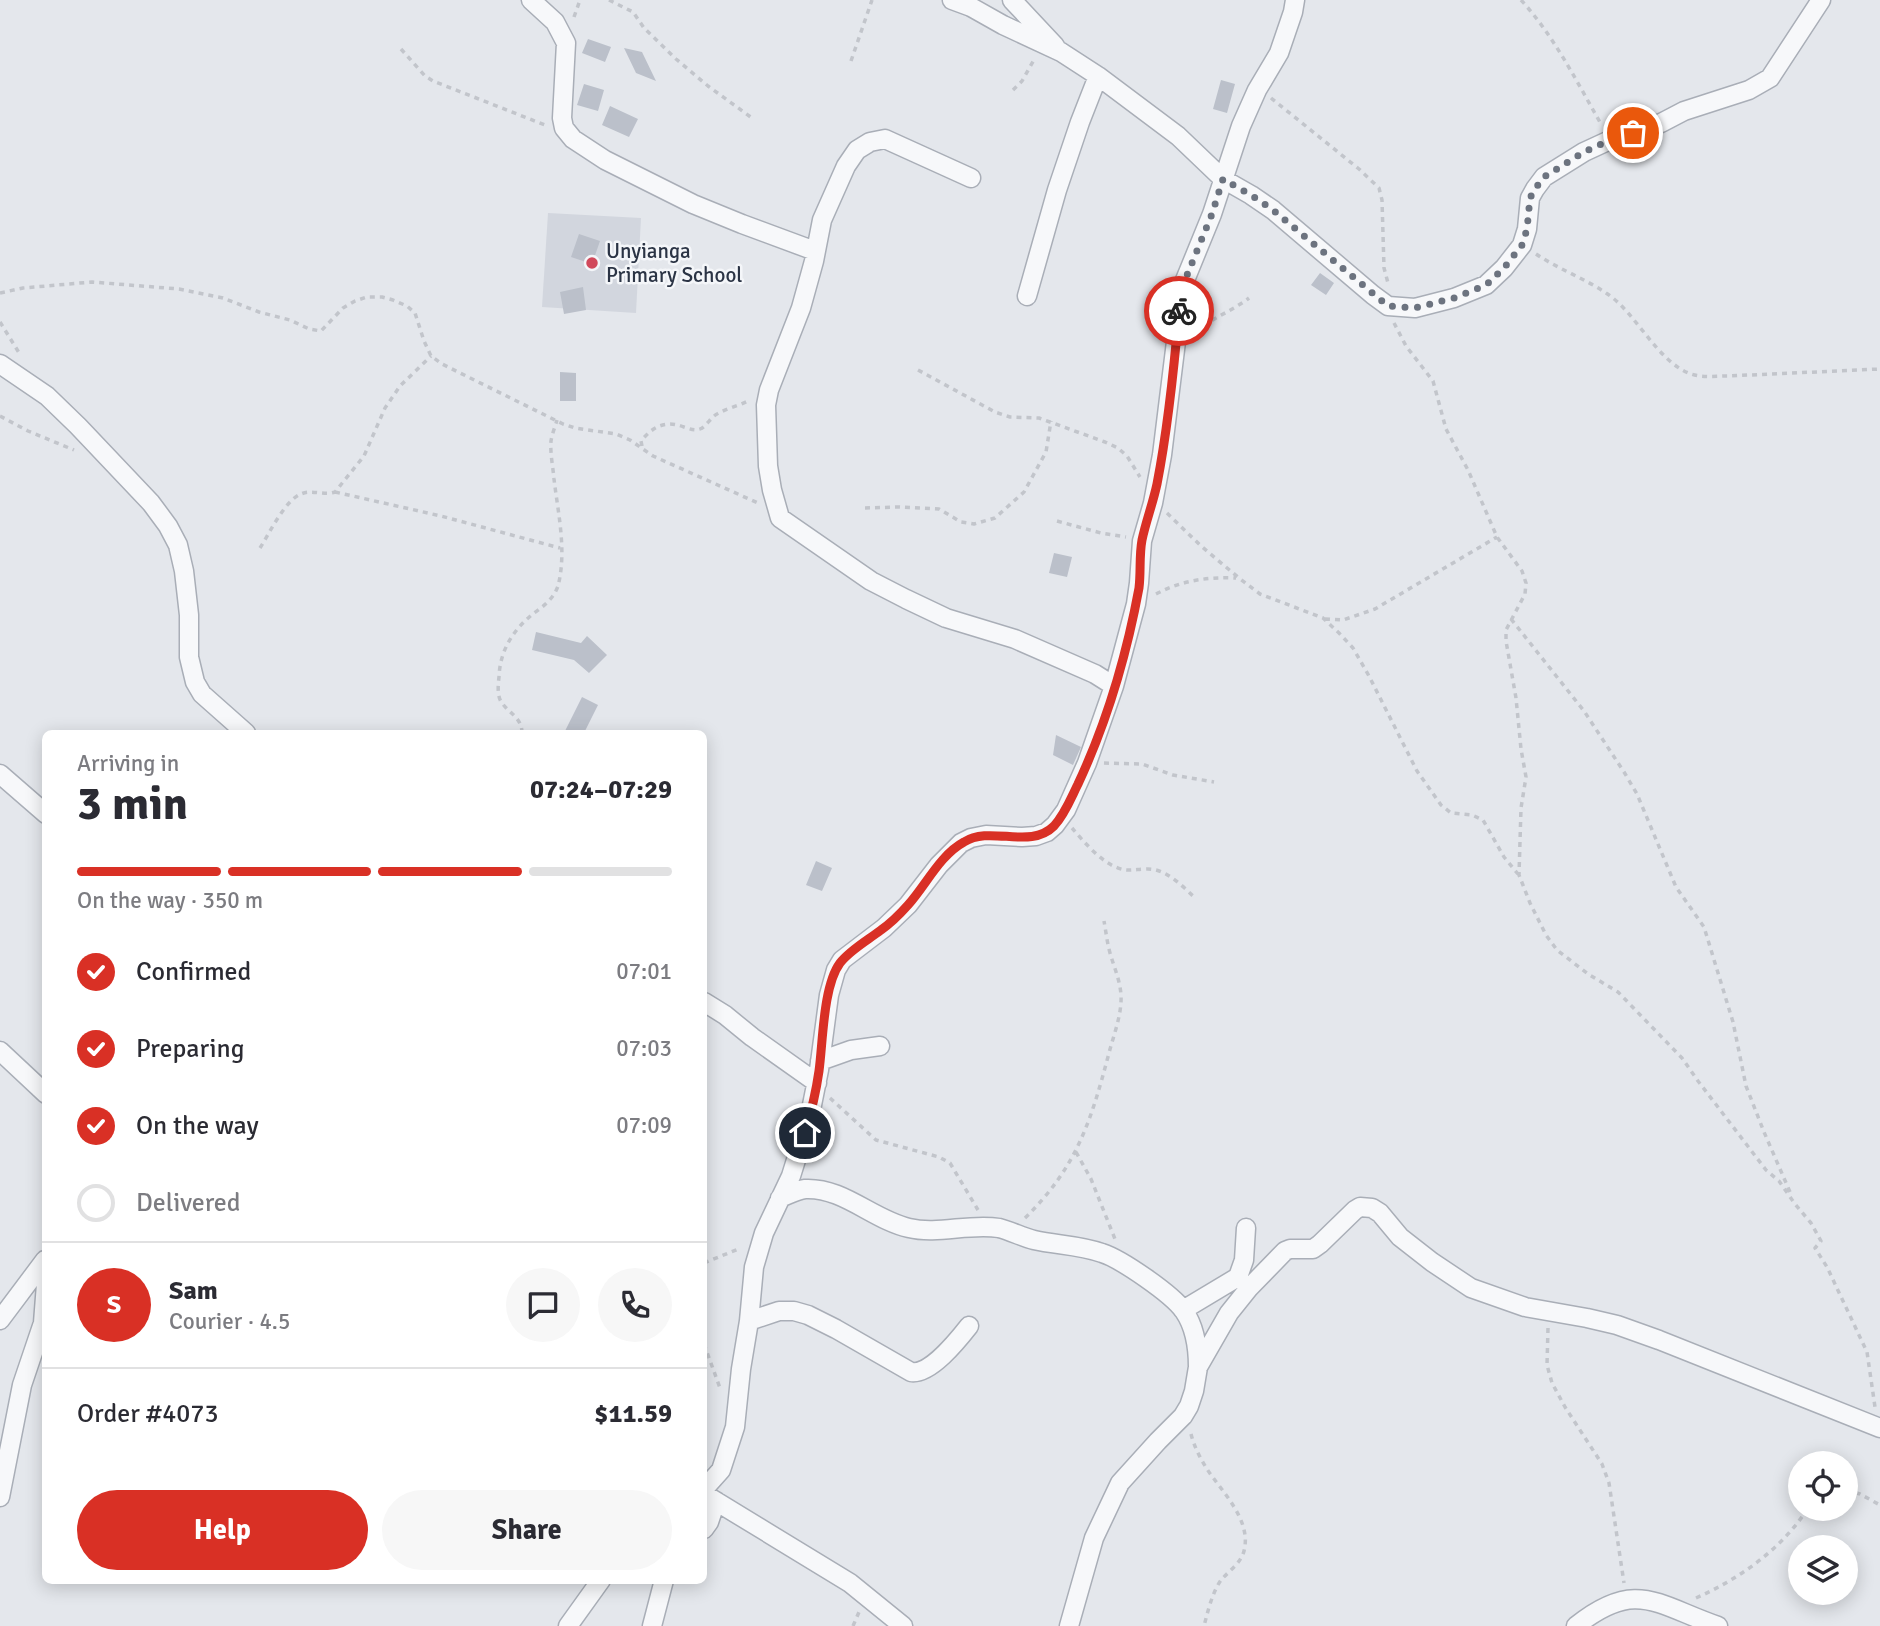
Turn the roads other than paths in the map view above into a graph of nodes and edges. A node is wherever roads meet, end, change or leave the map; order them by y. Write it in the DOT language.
graph roads {
  1 [pos="531,0"];
  2 [pos="952,0"];
  3 [pos="1012,0"];
  4 [pos="1296,0"];
  5 [pos="1821,0"];
  6 [pos="1061,52"];
  7 [pos="1098,75"];
  8 [pos="971,178"];
  9 [pos="1223,179"];
  10 [pos="815,251"];
  11 [pos="1027,296"];
  12 [pos="0,364"];
  13 [pos="1114,685"];
  14 [pos="243,730"];
  15 [pos="0,774"];
  16 [pos="42,811"];
  17 [pos="707,1004"];
  18 [pos="880,1046"];
  19 [pos="0,1051"];
  20 [pos="820,1061"];
  21 [pos="816,1087"];
  22 [pos="42,1090"];
  23 [pos="780,1198"];
  24 [pos="1246,1228"];
  25 [pos="42,1264"];
  26 [pos="1183,1310"];
  27 [pos="0,1320"];
  28 [pos="750,1321"];
  29 [pos="42,1326"];
  30 [pos="969,1326"];
  31 [pos="1198,1367"];
  32 [pos="1879,1428"];
  33 [pos="708,1495"];
  34 [pos="0,1497"];
  35 [pos="707,1525"];
  36 [pos="598,1584"];
  37 [pos="663,1584"];
  38 [pos="568,1626"];
  39 [pos="652,1626"];
  40 [pos="903,1626"];
  41 [pos="1069,1626"];
  42 [pos="1576,1626"];
  43 [pos="1718,1626"];
  1 -- 10 [label="street"];
  2 -- 6 [label="street"];
  3 -- 6 [label="street"];
  4 -- 9 [label="street"];
  5 -- 9 [label="street"];
  6 -- 7 [label="street"];
  7 -- 9 [label="street"];
  7 -- 11 [label="street"];
  8 -- 10 [label="street"];
  9 -- 13 [label="street"];
  10 -- 13 [label="street"];
  12 -- 14 [label="street"];
  13 -- 20 [label="street"];
  15 -- 16 [label="street"];
  17 -- 21 [label="street"];
  18 -- 20 [label="street"];
  19 -- 22 [label="street"];
  20 -- 21 [label="street"];
  21 -- 23 [label="street"];
  23 -- 26 [label="street"];
  23 -- 28 [label="street"];
  24 -- 26 [label="street"];
  25 -- 27 [label="street"];
  26 -- 31 [label="street"];
  28 -- 30 [label="street"];
  28 -- 33 [label="street"];
  29 -- 34 [label="street"];
  31 -- 32 [label="street"];
  31 -- 41 [label="street"];
  33 -- 35 [label="street"];
  33 -- 40 [label="street"];
  36 -- 38 [label="street"];
  37 -- 39 [label="street"];
  42 -- 43 [label="street"];
}
